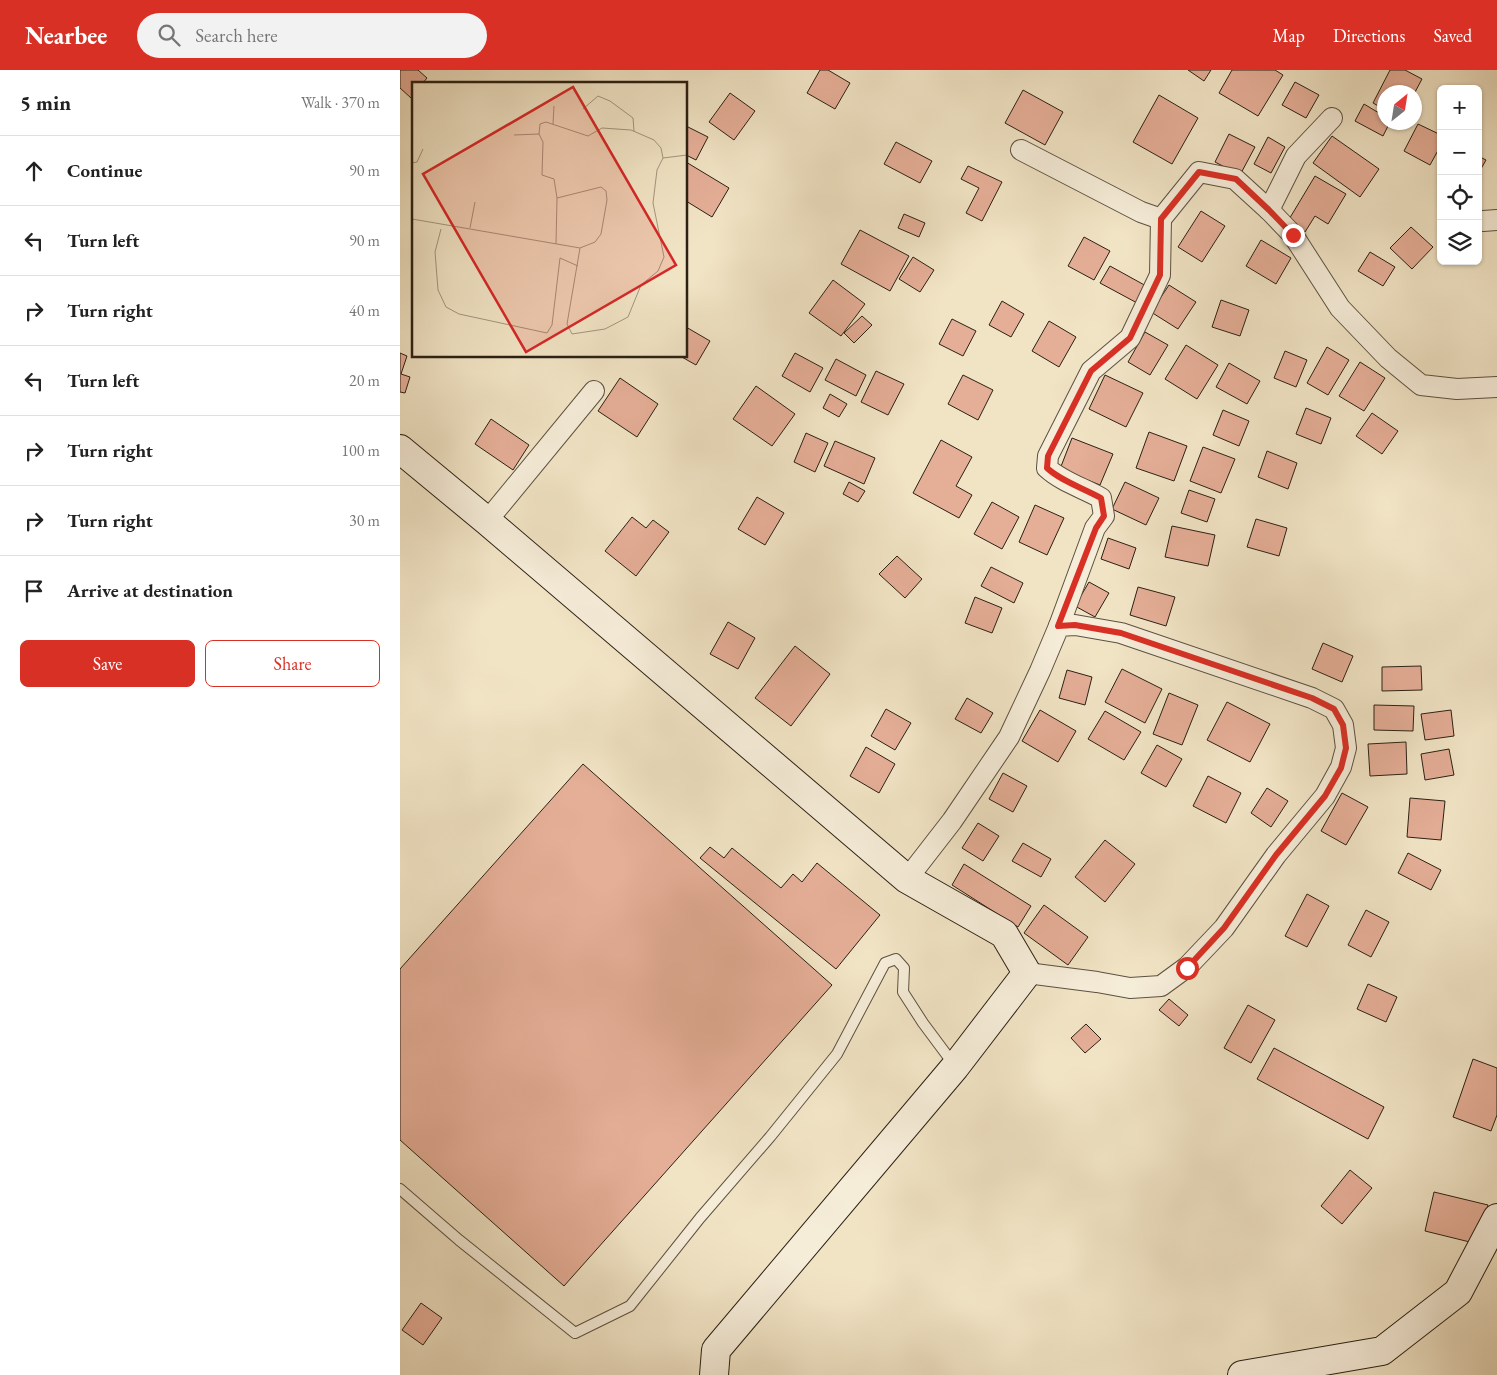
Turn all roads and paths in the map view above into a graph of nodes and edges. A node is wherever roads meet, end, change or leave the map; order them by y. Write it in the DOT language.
graph roads {
  1 [pos="1332,118"];
  2 [pos="1021,150"];
  3 [pos="1269,210"];
  4 [pos="1161,219"];
  5 [pos="1497,387"];
  6 [pos="594,391"];
  7 [pos="400,449"];
  8 [pos="487,521"];
  9 [pos="1058,626"];
  10 [pos="907,880"];
  11 [pos="1027,973"];
  12 [pos="955,1067"];
  13 [pos="400,1189"];
  14 [pos="1497,1218"];
  15 [pos="714,1375"];
  16 [pos="1242,1375"];
  1 -- 3 [label="street"];
  2 -- 4 [label="street"];
  3 -- 4 [label="street"];
  3 -- 5 [label="street"];
  4 -- 9 [label="street"];
  6 -- 8 [label="street"];
  7 -- 8 [label="street"];
  8 -- 10 [label="street"];
  9 -- 10 [label="street"];
  9 -- 11 [label="street"];
  10 -- 11 [label="street"];
  11 -- 12 [label="street"];
  12 -- 13 [label="lane"];
  12 -- 15 [label="street"];
  14 -- 16 [label="street"];
}
